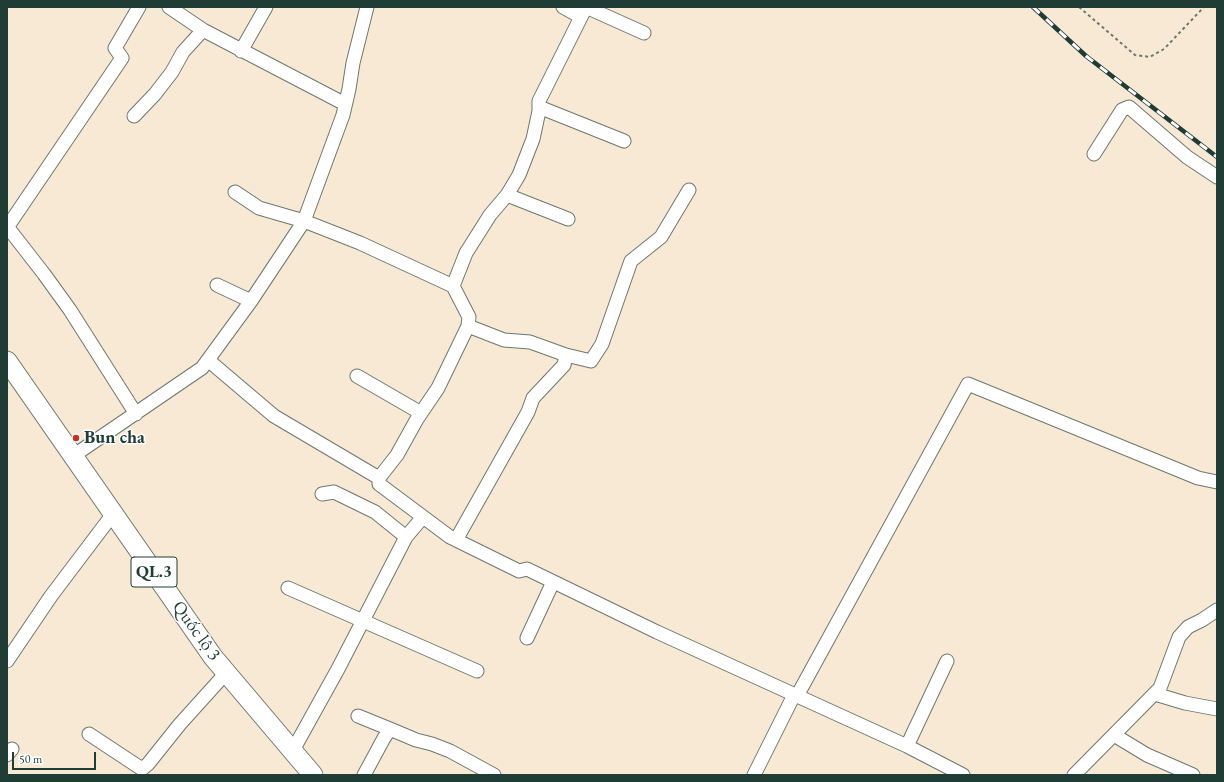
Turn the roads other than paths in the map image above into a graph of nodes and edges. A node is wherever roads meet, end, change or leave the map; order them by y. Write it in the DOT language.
graph roads {
  1 [pos="139,7"];
  2 [pos="169,7"];
  3 [pos="266,7"];
  4 [pos="367,7"];
  5 [pos="563,7"];
  6 [pos="584,10"];
  7 [pos="203,30"];
  8 [pos="644,33"];
  9 [pos="241,51"];
  10 [pos="345,104"];
  11 [pos="539,107"];
  12 [pos="134,116"];
  13 [pos="624,141"];
  14 [pos="1094,154"];
  15 [pos="1217,177"];
  16 [pos="689,190"];
  17 [pos="235,192"];
  18 [pos="507,195"];
  19 [pos="568,219"];
  20 [pos="304,220"];
  21 [pos="217,285"];
  22 [pos="453,286"];
  23 [pos="251,301"];
  24 [pos="468,326"];
  25 [pos="566,355"];
  26 [pos="208,360"];
  27 [pos="7,361"];
  28 [pos="357,376"];
  29 [pos="421,413"];
  30 [pos="136,414"];
  31 [pos="73,456"];
  32 [pos="379,478"];
  33 [pos="1217,482"];
  34 [pos="322,494"];
  35 [pos="113,514"];
  36 [pos="423,517"];
  37 [pos="406,536"];
  38 [pos="456,540"];
  39 [pos="553,582"];
  40 [pos="288,588"];
  41 [pos="1217,610"];
  42 [pos="363,620"];
  43 [pos="527,638"];
  44 [pos="7,660"];
  45 [pos="947,661"];
  46 [pos="477,671"];
  47 [pos="226,673"];
  48 [pos="1155,694"];
  49 [pos="796,696"];
  50 [pos="1217,709"];
  51 [pos="358,716"];
  52 [pos="390,729"];
  53 [pos="89,734"];
  54 [pos="1114,735"];
  55 [pos="907,746"];
  56 [pos="292,752"];
  57 [pos="313,775"];
  58 [pos="364,775"];
  59 [pos="494,775"];
  60 [pos="754,775"];
  61 [pos="963,775"];
  62 [pos="1074,775"];
  63 [pos="1193,775"];
  1 -- 30 [label="street"];
  2 -- 7 [label="street"];
  3 -- 9 [label="street"];
  4 -- 10 [label="street"];
  5 -- 6 [label="street"];
  6 -- 8 [label="street"];
  6 -- 11 [label="street"];
  7 -- 9 [label="street"];
  7 -- 12 [label="street"];
  9 -- 10 [label="street"];
  10 -- 20 [label="street"];
  11 -- 13 [label="street"];
  11 -- 18 [label="street"];
  14 -- 15 [label="street"];
  16 -- 25 [label="street"];
  17 -- 20 [label="street"];
  18 -- 19 [label="street"];
  18 -- 22 [label="street"];
  20 -- 22 [label="street"];
  20 -- 23 [label="street"];
  21 -- 23 [label="street"];
  22 -- 24 [label="street"];
  23 -- 26 [label="street"];
  24 -- 25 [label="street"];
  24 -- 29 [label="street"];
  25 -- 38 [label="street"];
  26 -- 30 [label="street"];
  26 -- 32 [label="street"];
  27 -- 31 [label="highway, Quốc lộ 3 / QL.3"];
  28 -- 29 [label="street"];
  29 -- 32 [label="street"];
  30 -- 31 [label="street"];
  31 -- 35 [label="highway, Quốc lộ 3 / QL.3"];
  32 -- 36 [label="street"];
  33 -- 49 [label="street"];
  34 -- 37 [label="street"];
  35 -- 44 [label="street"];
  35 -- 47 [label="highway, Quốc lộ 3 / QL.3"];
  36 -- 37 [label="street"];
  36 -- 38 [label="street"];
  37 -- 42 [label="street"];
  38 -- 39 [label="street"];
  39 -- 43 [label="street"];
  39 -- 49 [label="street"];
  40 -- 42 [label="street"];
  41 -- 48 [label="street"];
  42 -- 46 [label="street"];
  42 -- 56 [label="street"];
  45 -- 55 [label="street"];
  47 -- 53 [label="street"];
  47 -- 56 [label="highway, Quốc lộ 3 / QL.3"];
  48 -- 50 [label="street"];
  48 -- 54 [label="street"];
  49 -- 55 [label="street"];
  49 -- 60 [label="street"];
  51 -- 52 [label="street"];
  52 -- 58 [label="street"];
  52 -- 59 [label="street"];
  54 -- 62 [label="street"];
  54 -- 63 [label="street"];
  55 -- 61 [label="street"];
  56 -- 57 [label="highway, Quốc lộ 3 / QL.3"];
}
